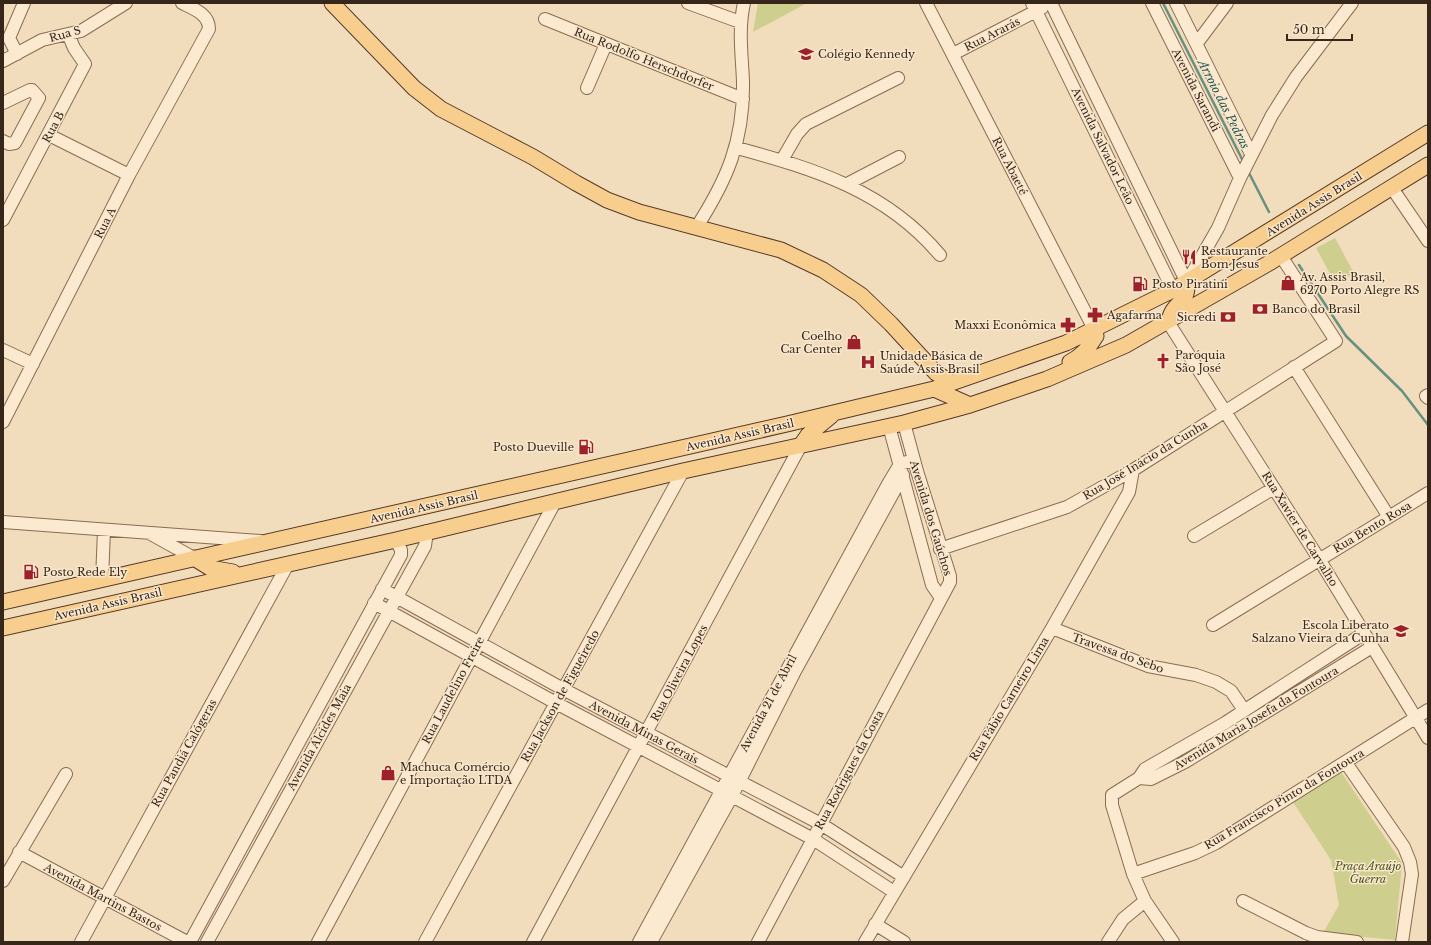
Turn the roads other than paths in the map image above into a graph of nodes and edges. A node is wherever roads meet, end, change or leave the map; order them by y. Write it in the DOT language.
graph roads {
  1 [pos="24,3"];
  2 [pos="126,3"];
  3 [pos="182,3"];
  4 [pos="332,3"];
  5 [pos="688,3"];
  6 [pos="744,3"];
  7 [pos="926,3"];
  8 [pos="1051,3"];
  9 [pos="1152,3"];
  10 [pos="1176,3"];
  11 [pos="1227,3"];
  12 [pos="1352,3"];
  13 [pos="1034,7"];
  14 [pos="544,19"];
  15 [pos="740,22"];
  16 [pos="68,34"];
  17 [pos="1197,43"];
  18 [pos="606,44"];
  19 [pos="17,54"];
  20 [pos="953,54"];
  21 [pos="3,61"];
  22 [pos="898,78"];
  23 [pos="587,88"];
  24 [pos="743,99"];
  25 [pos="3,103"];
  26 [pos="1428,133"];
  27 [pos="49,135"];
  28 [pos="3,141"];
  29 [pos="737,148"];
  30 [pos="1126,156"];
  31 [pos="899,157"];
  32 [pos="1250,157"];
  33 [pos="782,160"];
  34 [pos="1112,163"];
  35 [pos="1428,165"];
  36 [pos="129,175"];
  37 [pos="1241,175"];
  38 [pos="847,184"];
  39 [pos="1392,188"];
  40 [pos="3,220"];
  41 [pos="696,228"];
  42 [pos="1428,241"];
  43 [pos="940,254"];
  44 [pos="1282,256"];
  45 [pos="1187,283"];
  46 [pos="1173,290"];
  47 [pos="1168,322"];
  48 [pos="891,324"];
  49 [pos="1094,329"];
  50 [pos="3,350"];
  51 [pos="34,364"];
  52 [pos="1294,367"];
  53 [pos="1047,379"];
  54 [pos="952,383"];
  55 [pos="934,389"];
  56 [pos="970,405"];
  57 [pos="1225,411"];
  58 [pos="833,414"];
  59 [pos="3,422"];
  60 [pos="904,423"];
  61 [pos="889,426"];
  62 [pos="801,445"];
  63 [pos="915,466"];
  64 [pos="901,469"];
  65 [pos="683,470"];
  66 [pos="1134,470"];
  67 [pos="1274,488"];
  68 [pos="1428,493"];
  69 [pos="555,502"];
  70 [pos="406,512"];
  71 [pos="1389,517"];
  72 [pos="3,522"];
  73 [pos="104,530"];
  74 [pos="427,531"];
  75 [pos="146,532"];
  76 [pos="1194,536"];
  77 [pos="396,540"];
  78 [pos="271,542"];
  79 [pos="940,549"];
  80 [pos="194,558"];
  81 [pos="1319,560"];
  82 [pos="288,564"];
  83 [pos="241,574"];
  84 [pos="102,580"];
  85 [pos="382,589"];
  86 [pos="396,597"];
  87 [pos="941,598"];
  88 [pos="3,602"];
  89 [pos="374,603"];
  90 [pos="388,611"];
  91 [pos="1213,625"];
  92 [pos="3,628"];
  93 [pos="1052,628"];
  94 [pos="1363,634"];
  95 [pos="478,642"];
  96 [pos="1372,647"];
  97 [pos="471,657"];
  98 [pos="791,669"];
  99 [pos="563,689"];
  100 [pos="556,703"];
  101 [pos="1244,710"];
  102 [pos="1428,710"];
  103 [pos="1415,718"];
  104 [pos="1225,723"];
  105 [pos="646,733"];
  106 [pos="1232,735"];
  107 [pos="1428,738"];
  108 [pos="639,746"];
  109 [pos="1178,751"];
  110 [pos="1185,762"];
  111 [pos="1346,763"];
  112 [pos="66,774"];
  113 [pos="728,777"];
  114 [pos="1139,778"];
  115 [pos="739,782"];
  116 [pos="721,790"];
  117 [pos="732,796"];
  118 [pos="821,824"];
  119 [pos="813,839"];
  120 [pos="19,852"];
  121 [pos="1133,874"];
  122 [pos="904,877"];
  123 [pos="3,881"];
  124 [pos="894,892"];
  125 [pos="104,898"];
  126 [pos="1145,901"];
  127 [pos="1243,901"];
  128 [pos="875,924"];
  129 [pos="81,942"];
  130 [pos="188,942"];
  131 [pos="207,942"];
  132 [pos="318,942"];
  133 [pos="425,942"];
  134 [pos="534,942"];
  135 [pos="639,942"];
  136 [pos="651,942"];
  137 [pos="758,942"];
  138 [pos="865,942"];
  139 [pos="904,942"];
  140 [pos="1108,942"];
  141 [pos="1173,942"];
  142 [pos="1356,942"];
  143 [pos="1402,942"];
  1 -- 19 [label="street"];
  2 -- 16 [label="street, Rua S"];
  3 -- 36 [label="street, Rua A"];
  4 -- 41 [label="main road"];
  5 -- 15 [label="street"];
  6 -- 15 [label="street"];
  7 -- 20 [label="street, Rua Abaeté"];
  8 -- 13 [label="street, Rua Ararás"];
  8 -- 30 [label="street, Avenida Salvador Leão"];
  9 -- 37 [label="street, Avenida Sarandi"];
  10 -- 17 [label="street, Avenida Sarandi"];
  11 -- 17 [label="street"];
  12 -- 32 [label="street"];
  13 -- 20 [label="street, Rua Ararás"];
  13 -- 34 [label="street, Avenida Salvador Leão"];
  14 -- 18 [label="street, Rua Rodolfo Herschdorfer"];
  15 -- 24 [label="street"];
  16 -- 19 [label="street, Rua S"];
  16 -- 27 [label="street, Rua B"];
  17 -- 32 [label="street, Avenida Sarandi"];
  18 -- 23 [label="street"];
  18 -- 24 [label="street, Rua Rodolfo Herschdorfer"];
  19 -- 21 [label="street, Rua S"];
  20 -- 49 [label="street, Rua Abaeté"];
  22 -- 33 [label="street"];
  24 -- 29 [label="street"];
  25 -- 28 [label="street"];
  26 -- 45 [label="main road, Avenida Assis Brasil"];
  27 -- 36 [label="street"];
  27 -- 40 [label="street, Rua B"];
  29 -- 33 [label="street"];
  29 -- 41 [label="street"];
  30 -- 34 [label="street"];
  30 -- 45 [label="street, Avenida Salvador Leão"];
  31 -- 38 [label="street"];
  32 -- 37 [label="street"];
  33 -- 38 [label="street"];
  34 -- 46 [label="street, Avenida Salvador Leão"];
  35 -- 39 [label="main road, Avenida Assis Brasil"];
  36 -- 51 [label="street, Rua A"];
  37 -- 45 [label="street"];
  38 -- 43 [label="street"];
  39 -- 42 [label="street"];
  39 -- 44 [label="main road, Avenida Assis Brasil"];
  41 -- 48 [label="main road"];
  44 -- 47 [label="main road, Avenida Assis Brasil"];
  44 -- 52 [label="street, Rua José Inácio da Cunha"];
  45 -- 46 [label="main road, Avenida Assis Brasil"];
  45 -- 47 [label="main road"];
  46 -- 49 [label="main road, Avenida Assis Brasil"];
  47 -- 53 [label="main road, Avenida Assis Brasil"];
  47 -- 57 [label="street, Rua Xavier de Carvalho"];
  48 -- 54 [label="main road"];
  48 -- 55 [label="main road"];
  49 -- 53 [label="main road"];
  49 -- 54 [label="main road, Avenida Assis Brasil"];
  50 -- 51 [label="street"];
  51 -- 59 [label="street, Rua A"];
  52 -- 57 [label="street, Rua José Inácio da Cunha"];
  52 -- 71 [label="street"];
  53 -- 56 [label="main road, Avenida Assis Brasil"];
  54 -- 55 [label="main road, Avenida Assis Brasil"];
  55 -- 56 [label="main road"];
  55 -- 58 [label="main road, Avenida Assis Brasil"];
  56 -- 60 [label="main road, Avenida Assis Brasil"];
  57 -- 66 [label="street, Rua José Inácio da Cunha"];
  57 -- 67 [label="street, Rua Xavier de Carvalho"];
  58 -- 62 [label="main road"];
  58 -- 70 [label="main road, Avenida Assis Brasil"];
  60 -- 61 [label="main road, Avenida Assis Brasil"];
  60 -- 63 [label="street, Avenida dos Gaúchos"];
  61 -- 62 [label="main road, Avenida Assis Brasil"];
  61 -- 64 [label="street, Avenida dos Gaúchos"];
  62 -- 65 [label="main road, Avenida Assis Brasil"];
  62 -- 105 [label="street, Rua Oliveira Lopes"];
  63 -- 64 [label="street"];
  63 -- 79 [label="street, Avenida dos Gaúchos"];
  64 -- 87 [label="street, Avenida dos Gaúchos"];
  64 -- 98 [label="street, Avenida 21 de Abril"];
  65 -- 69 [label="main road, Avenida Assis Brasil"];
  65 -- 99 [label="street, Rua Jackson de Figueiredo"];
  66 -- 79 [label="street, Rua José Inácio da Cunha"];
  66 -- 93 [label="street, Rua Fábio Carneiro Lima"];
  67 -- 76 [label="street"];
  67 -- 81 [label="street, Rua Xavier de Carvalho"];
  68 -- 71 [label="street, Rua Bento Rosa"];
  69 -- 74 [label="main road, Avenida Assis Brasil"];
  69 -- 95 [label="street, Rua Laudelino Freire"];
  70 -- 74 [label="main road"];
  70 -- 78 [label="main road, Avenida Assis Brasil"];
  71 -- 81 [label="street, Rua Bento Rosa"];
  72 -- 73 [label="street"];
  73 -- 75 [label="street"];
  73 -- 84 [label="street"];
  74 -- 77 [label="main road, Avenida Assis Brasil"];
  74 -- 86 [label="street, Avenida Alcides Maia"];
  75 -- 78 [label="street"];
  75 -- 80 [label="street"];
  77 -- 82 [label="main road, Avenida Assis Brasil"];
  77 -- 85 [label="street, Avenida Alcides Maia"];
  78 -- 80 [label="main road, Avenida Assis Brasil"];
  79 -- 87 [label="street, Avenida dos Gaúchos"];
  80 -- 83 [label="main road"];
  80 -- 84 [label="main road, Avenida Assis Brasil"];
  81 -- 91 [label="street, Rua Bento Rosa"];
  81 -- 94 [label="street, Rua Xavier de Carvalho"];
  82 -- 83 [label="main road, Avenida Assis Brasil"];
  82 -- 125 [label="street, Rua Pandiá Calógeras"];
  83 -- 92 [label="main road, Avenida Assis Brasil"];
  84 -- 88 [label="main road, Avenida Assis Brasil"];
  85 -- 86 [label="street, Avenida Minas Gerais"];
  85 -- 89 [label="street, Avenida Alcides Maia"];
  86 -- 90 [label="street, Avenida Alcides Maia"];
  86 -- 95 [label="street, Avenida Minas Gerais"];
  87 -- 118 [label="street, Rua Rodrigues da Costa"];
  89 -- 90 [label="street, Avenida Minas Gerais"];
  89 -- 130 [label="street, Avenida Alcides Maia"];
  90 -- 97 [label="street, Avenida Minas Gerais"];
  90 -- 131 [label="street, Avenida Alcides Maia"];
  93 -- 101 [label="street, Travessa do Sebo"];
  93 -- 122 [label="street, Rua Fábio Carneiro Lima"];
  94 -- 96 [label="street, Rua Xavier de Carvalho"];
  94 -- 101 [label="street, Avenida Maria Josefa da Fontoura"];
  95 -- 97 [label="street, Rua Laudelino Freire"];
  95 -- 99 [label="street, Avenida Minas Gerais"];
  96 -- 103 [label="street, Rua Xavier de Carvalho"];
  96 -- 106 [label="street, Avenida Maria Josefa da Fontoura"];
  97 -- 100 [label="street, Avenida Minas Gerais"];
  97 -- 132 [label="street, Rua Laudelino Freire"];
  98 -- 113 [label="street, Avenida 21 de Abril"];
  98 -- 115 [label="street, Avenida 21 de Abril"];
  99 -- 100 [label="street, Rua Jackson de Figueiredo"];
  99 -- 105 [label="street, Avenida Minas Gerais"];
  100 -- 108 [label="street, Avenida Minas Gerais"];
  100 -- 133 [label="street, Rua Jackson de Figueiredo"];
  101 -- 104 [label="street, Avenida Maria Josefa da Fontoura"];
  102 -- 103 [label="street, Rua Francisco Pinto da Fontoura"];
  103 -- 107 [label="street, Rua Xavier de Carvalho"];
  103 -- 111 [label="street, Rua Francisco Pinto da Fontoura"];
  104 -- 106 [label="street"];
  104 -- 109 [label="street, Avenida Maria Josefa da Fontoura"];
  105 -- 108 [label="street, Rua Oliveira Lopes"];
  105 -- 113 [label="street, Avenida Minas Gerais"];
  106 -- 110 [label="street, Avenida Maria Josefa da Fontoura"];
  108 -- 116 [label="street, Avenida Minas Gerais"];
  108 -- 134 [label="street, Rua Oliveira Lopes"];
  109 -- 110 [label="street"];
  109 -- 114 [label="street, Avenida Maria Josefa da Fontoura"];
  110 -- 114 [label="street, Avenida Maria Josefa da Fontoura"];
  111 -- 121 [label="street, Rua Francisco Pinto da Fontoura"];
  111 -- 143 [label="street"];
  112 -- 120 [label="street"];
  113 -- 115 [label="street, Avenida Minas Gerais"];
  113 -- 116 [label="street, Avenida 21 de Abril"];
  114 -- 121 [label="street, Avenida Maria Josefa da Fontoura"];
  115 -- 117 [label="street, Avenida 21 de Abril"];
  115 -- 118 [label="street, Avenida Minas Gerais"];
  116 -- 117 [label="street, Avenida Minas Gerais"];
  116 -- 135 [label="street, Avenida 21 de Abril"];
  117 -- 119 [label="street, Avenida Minas Gerais"];
  117 -- 136 [label="street, Avenida 21 de Abril"];
  118 -- 119 [label="street, Rua Rodrigues da Costa"];
  118 -- 122 [label="street, Avenida Minas Gerais"];
  119 -- 124 [label="street, Avenida Minas Gerais"];
  119 -- 137 [label="street, Rua Rodrigues da Costa"];
  120 -- 123 [label="street"];
  120 -- 125 [label="street, Avenida Martins Bastos"];
  121 -- 126 [label="street"];
  122 -- 124 [label="street, Rua Fábio Carneiro Lima"];
  124 -- 128 [label="street, Rua Fábio Carneiro Lima"];
  125 -- 129 [label="street, Rua Pandiá Calógeras"];
  125 -- 130 [label="street, Avenida Martins Bastos"];
  126 -- 140 [label="street"];
  126 -- 141 [label="street"];
  127 -- 142 [label="street"];
  128 -- 138 [label="street, Rua Fábio Carneiro Lima"];
  128 -- 139 [label="street"];
}
